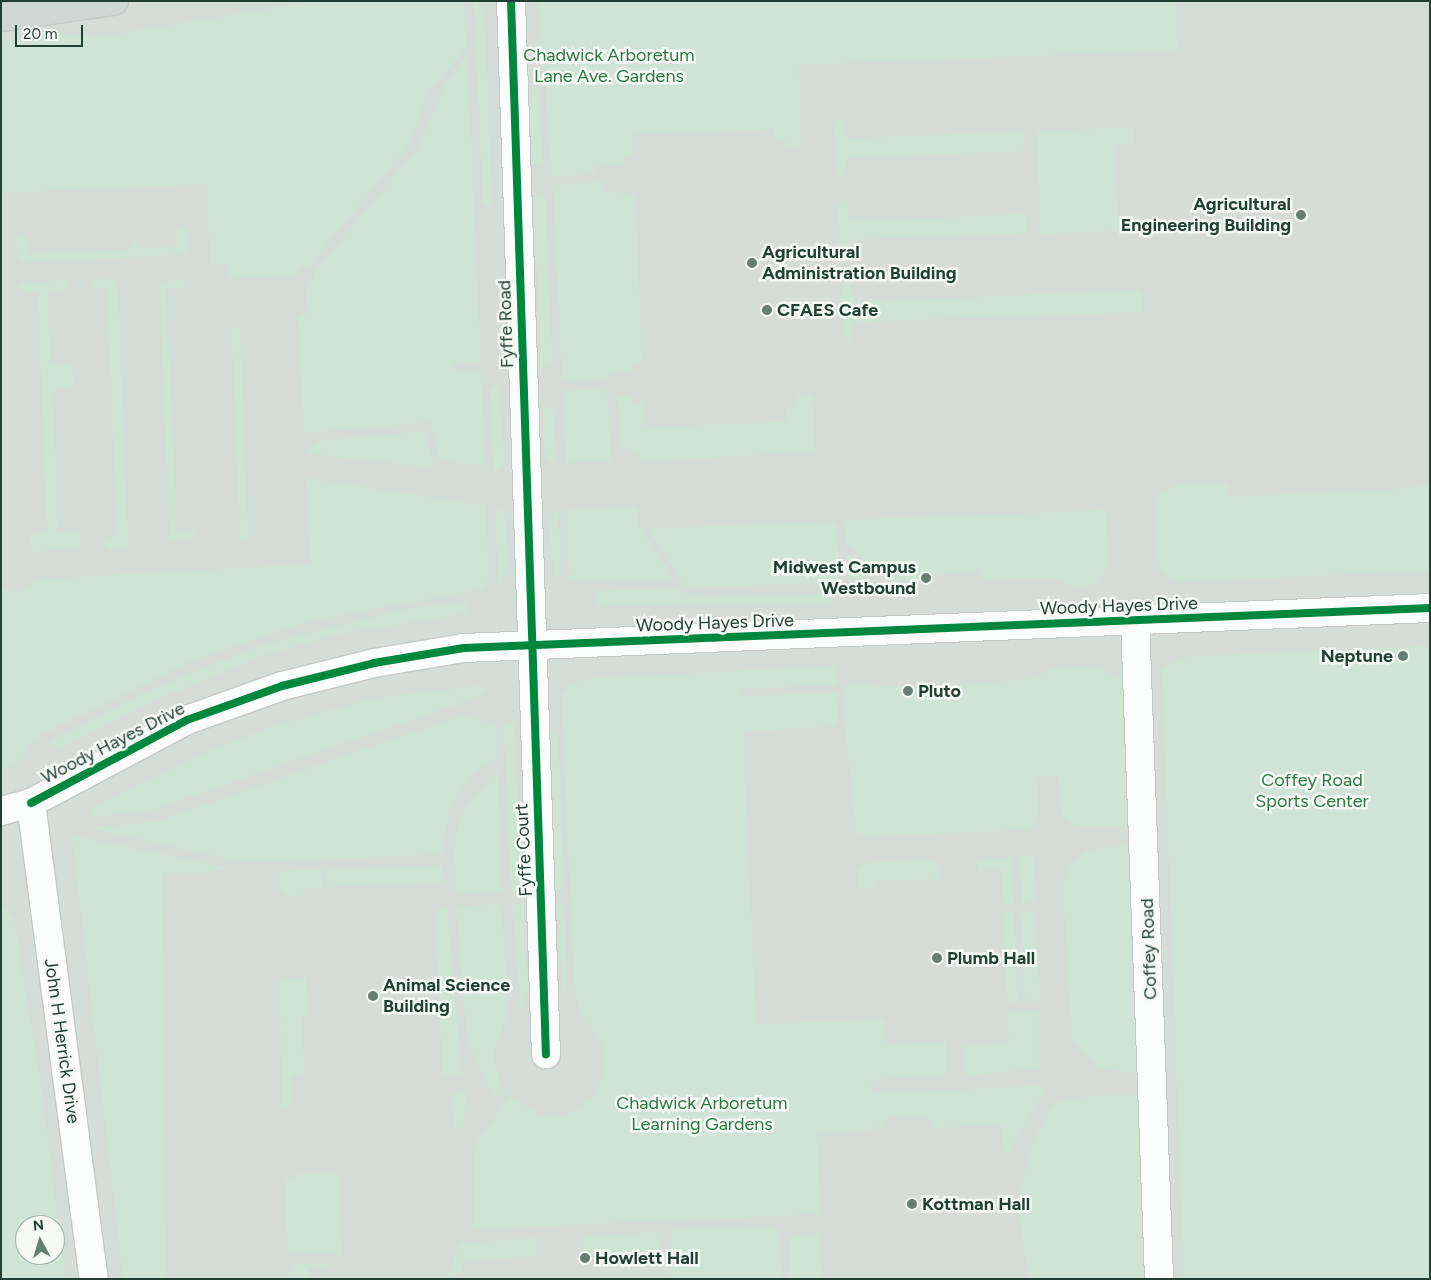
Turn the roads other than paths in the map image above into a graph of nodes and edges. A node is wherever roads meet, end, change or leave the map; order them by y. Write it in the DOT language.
graph roads {
  1 [pos="114,1"];
  2 [pos="511,1"];
  3 [pos="1,17"];
  4 [pos="1430,608"];
  5 [pos="1135,620"];
  6 [pos="533,645"];
  7 [pos="31,803"];
  8 [pos="1,811"];
  9 [pos="1,828"];
  10 [pos="546,1054"];
  11 [pos="94,1279"];
  12 [pos="1159,1279"];
  1 -- 3 [label="main road"];
  2 -- 6 [label="street, Fyffe Road"];
  4 -- 5 [label="street, Woody Hayes Drive"];
  5 -- 6 [label="street, Woody Hayes Drive"];
  5 -- 12 [label="street, Coffey Road"];
  6 -- 7 [label="street, Woody Hayes Drive"];
  6 -- 10 [label="street, Fyffe Court"];
  7 -- 8 [label="street, Woody Hayes Drive"];
  7 -- 9 [label="street, Woody Hayes Drive"];
  7 -- 11 [label="street, John H Herrick Drive"];
}
